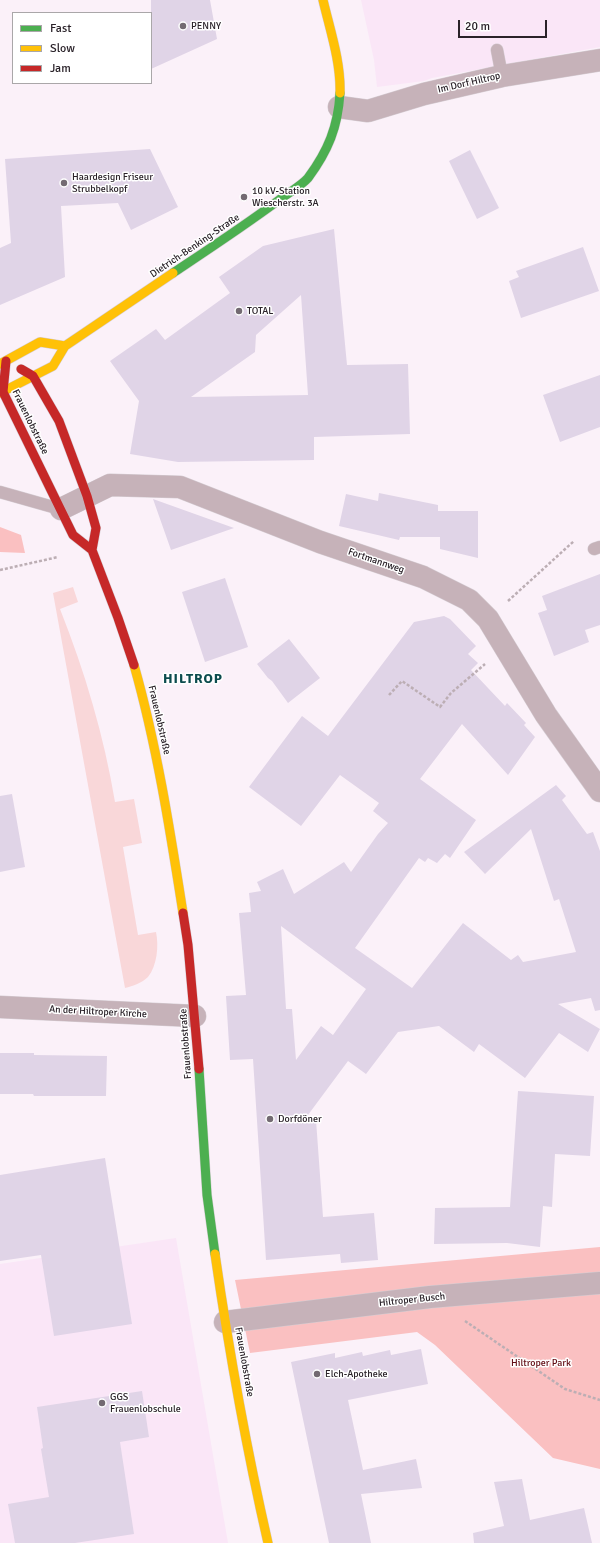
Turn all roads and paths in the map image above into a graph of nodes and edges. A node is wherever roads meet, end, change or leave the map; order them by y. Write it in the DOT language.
graph roads {
  1 [pos="323,0"];
  2 [pos="497,50"];
  3 [pos="600,60"];
  4 [pos="502,76"];
  5 [pos="339,106"];
  6 [pos="66,346"];
  7 [pos="2,361"];
  8 [pos="33,376"];
  9 [pos="1,392"];
  10 [pos="0,492"];
  11 [pos="87,496"];
  12 [pos="61,509"];
  13 [pos="597,548"];
  14 [pos="92,550"];
  15 [pos="38,562"];
  16 [pos="0,570"];
  17 [pos="488,619"];
  18 [pos="504,646"];
  19 [pos="389,695"];
  20 [pos="600,791"];
  21 [pos="0,1007"];
  22 [pos="195,1016"];
  23 [pos="600,1283"];
  24 [pos="430,1297"];
  25 [pos="225,1322"];
  26 [pos="600,1400"];
  27 [pos="268,1543"];
  1 -- 5 [label="street, Dietrich-Benking-Straße"];
  2 -- 4 [label="lane"];
  3 -- 4 [label="street, Im Dorf Hiltrop"];
  4 -- 5 [label="street, Im Dorf Hiltrop"];
  5 -- 6 [label="street, Dietrich-Benking-Straße"];
  6 -- 7 [label="street"];
  6 -- 8 [label="street, Dietrich-Benking-Straße"];
  7 -- 8 [label="street"];
  7 -- 9 [label="street, Frauenlobstraße"];
  8 -- 9 [label="street, Dietrich-Benking-Straße"];
  8 -- 11 [label="street"];
  9 -- 12 [label="street, Frauenlobstraße"];
  10 -- 12 [label="lane"];
  11 -- 12 [label="street, Fortmannweg"];
  11 -- 14 [label="street"];
  11 -- 17 [label="street, Fortmannweg"];
  12 -- 14 [label="street, Frauenlobstraße"];
  13 -- 17 [label="path"];
  14 -- 22 [label="street, Frauenlobstraße"];
  15 -- 16 [label="path"];
  17 -- 18 [label="street, Fortmannweg"];
  18 -- 19 [label="path"];
  18 -- 20 [label="street, Fortmannweg"];
  21 -- 22 [label="street, An der Hiltroper Kirche"];
  22 -- 25 [label="street, Frauenlobstraße"];
  23 -- 24 [label="street, Hiltroper Busch"];
  24 -- 25 [label="street, Hiltroper Busch"];
  24 -- 26 [label="path"];
  25 -- 27 [label="street, Frauenlobstraße"];
}
